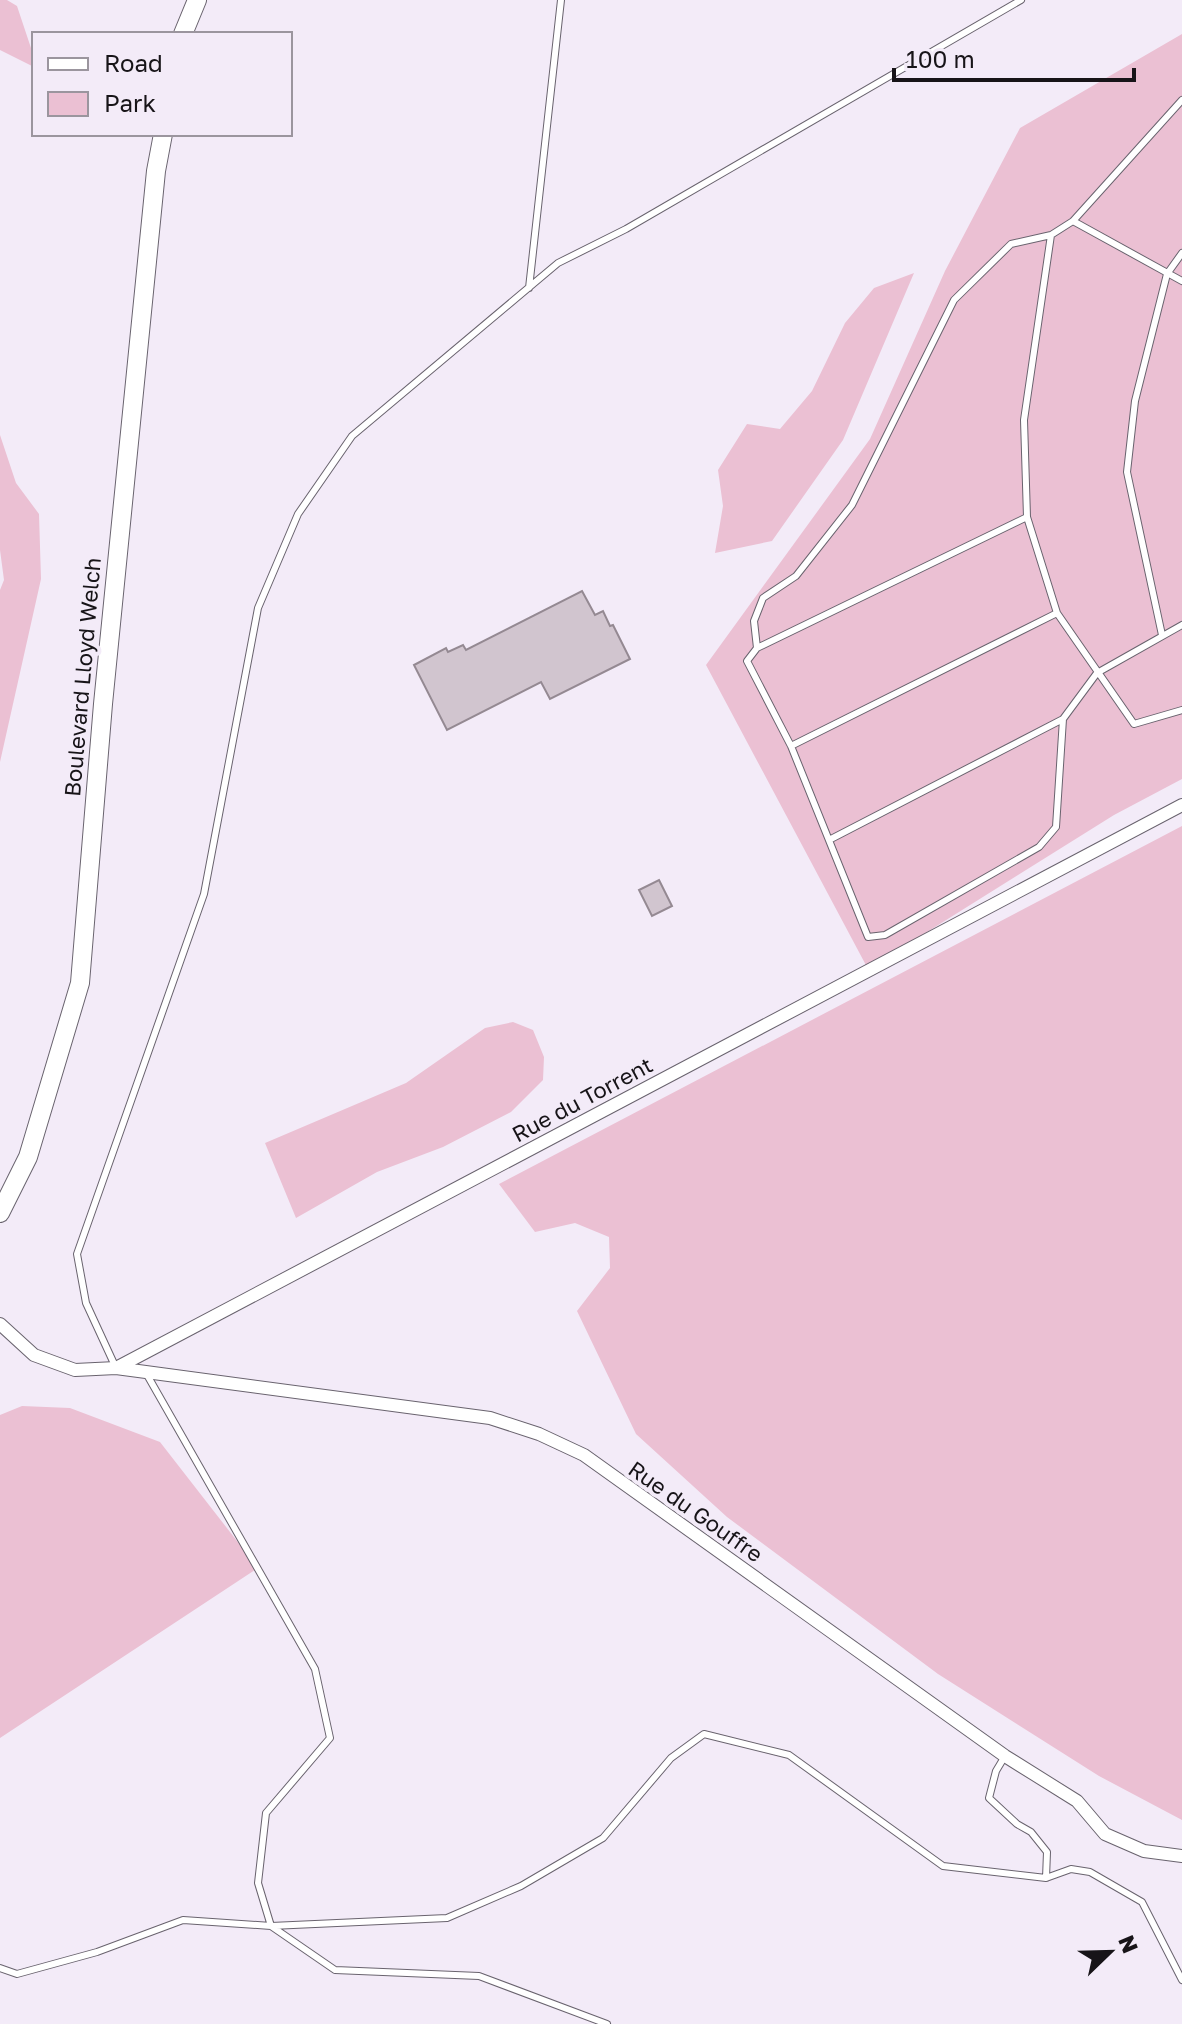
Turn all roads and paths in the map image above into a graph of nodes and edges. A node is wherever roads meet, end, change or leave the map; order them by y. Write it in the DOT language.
graph roads {
  1 [pos="197,0"];
  2 [pos="561,0"];
  3 [pos="1021,0"];
  4 [pos="184,32"];
  5 [pos="1182,100"];
  6 [pos="163,136"];
  7 [pos="1073,221"];
  8 [pos="1051,235"];
  9 [pos="1182,253"];
  10 [pos="1167,274"];
  11 [pos="1182,281"];
  12 [pos="529,288"];
  13 [pos="1027,517"];
  14 [pos="1057,613"];
  15 [pos="1182,625"];
  16 [pos="1162,635"];
  17 [pos="757,648"];
  18 [pos="1097,673"];
  19 [pos="1182,710"];
  20 [pos="1063,719"];
  21 [pos="791,746"];
  22 [pos="1182,805"];
  23 [pos="829,840"];
  24 [pos="0,1213"];
  25 [pos="0,1324"];
  26 [pos="116,1368"];
  27 [pos="145,1372"];
  28 [pos="1005,1756"];
  29 [pos="1182,1856"];
  30 [pos="1046,1878"];
  31 [pos="271,1926"];
  32 [pos="0,1968"];
  33 [pos="1182,1980"];
  34 [pos="607,2024"];
  1 -- 4 [label="main road"];
  2 -- 12 [label="lane"];
  3 -- 12 [label="lane"];
  5 -- 7 [label="lane"];
  6 -- 24 [label="main road, Boulevard Lloyd Welch"];
  7 -- 8 [label="lane"];
  7 -- 10 [label="lane"];
  8 -- 13 [label="lane"];
  8 -- 17 [label="lane"];
  9 -- 10 [label="lane"];
  10 -- 11 [label="lane"];
  10 -- 16 [label="lane"];
  12 -- 26 [label="lane"];
  13 -- 14 [label="lane"];
  13 -- 17 [label="lane"];
  14 -- 18 [label="lane"];
  14 -- 21 [label="lane"];
  15 -- 16 [label="lane"];
  16 -- 18 [label="lane"];
  17 -- 21 [label="lane"];
  18 -- 19 [label="lane"];
  18 -- 20 [label="lane"];
  20 -- 23 [label="lane"];
  20 -- 23 [label="lane"];
  21 -- 23 [label="lane"];
  22 -- 26 [label="street, Rue du Torrent"];
  25 -- 26 [label="street, Rue du Torrent"];
  26 -- 27 [label="street, Rue du Gouffre"];
  27 -- 28 [label="street, Rue du Gouffre"];
  27 -- 31 [label="lane"];
  28 -- 29 [label="street, Rue du Gouffre"];
  28 -- 30 [label="lane"];
  30 -- 31 [label="lane"];
  30 -- 33 [label="lane"];
  31 -- 32 [label="lane"];
  31 -- 34 [label="lane"];
}
